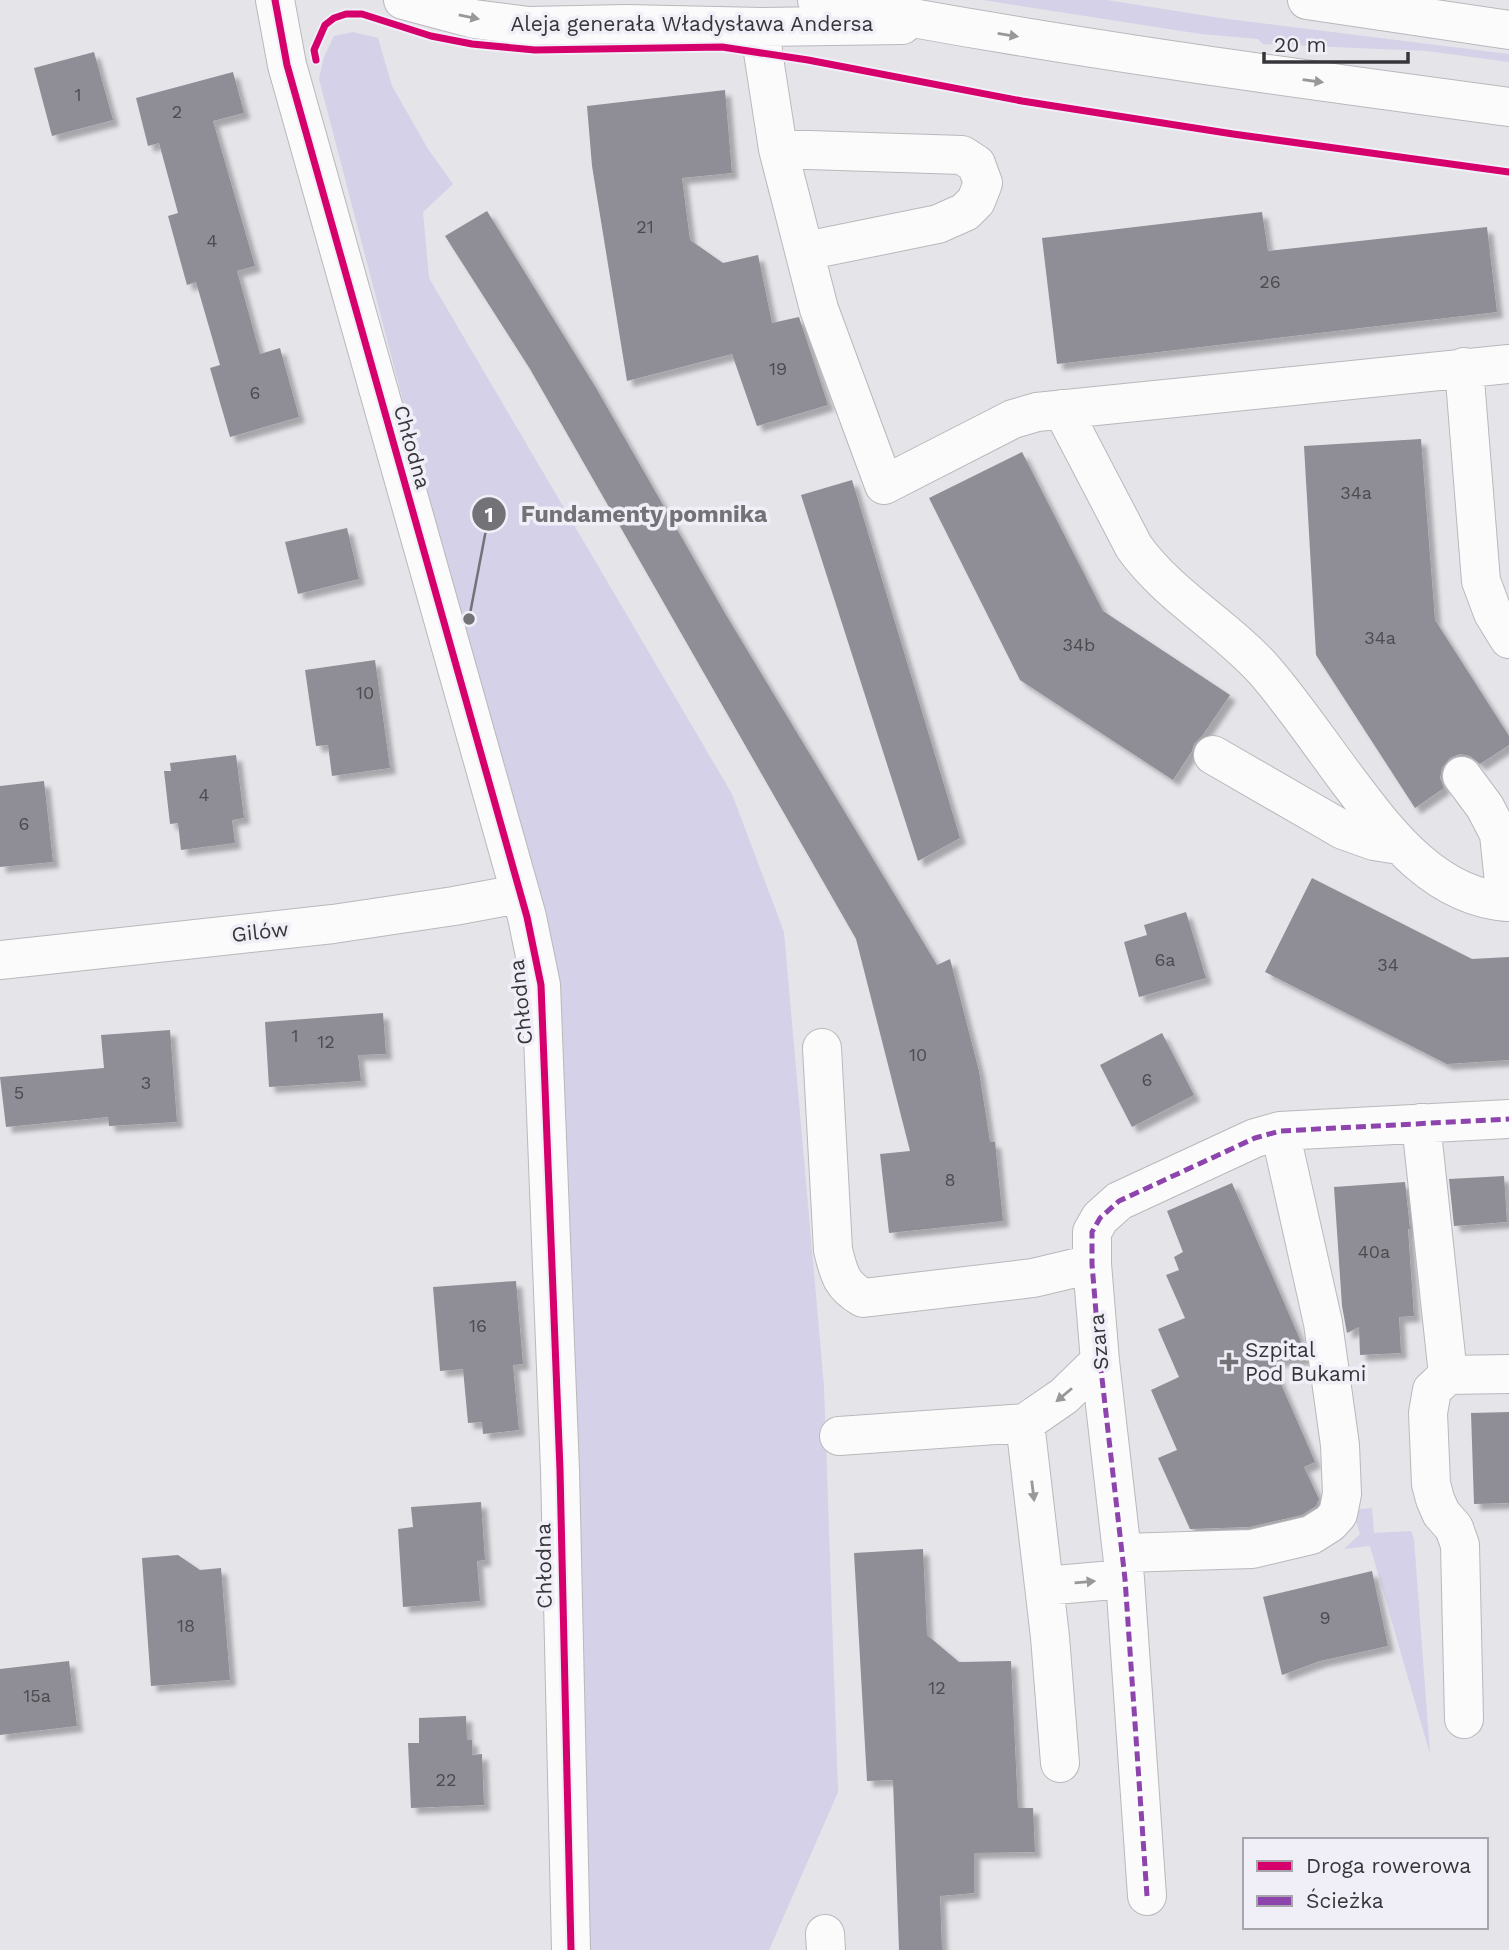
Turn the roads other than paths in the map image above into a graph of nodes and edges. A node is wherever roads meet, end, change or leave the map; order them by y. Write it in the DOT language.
graph roads {
  1 [pos="275,0"];
  2 [pos="403,0"];
  3 [pos="817,0"];
  4 [pos="1307,0"];
  5 [pos="941,24"];
  6 [pos="762,27"];
  7 [pos="1509,30"];
  8 [pos="1509,107"];
  9 [pos="778,149"];
  10 [pos="804,251"];
  11 [pos="1509,364"];
  12 [pos="1464,367"];
  13 [pos="1062,410"];
  14 [pos="1509,639"];
  15 [pos="1213,755"];
  16 [pos="1462,776"];
  17 [pos="1398,845"];
  18 [pos="519,894"];
  19 [pos="1507,902"];
  20 [pos="0,960"];
  21 [pos="822,1048"];
  22 [pos="1509,1119"];
  23 [pos="1422,1123"];
  24 [pos="1280,1131"];
  25 [pos="1092,1264"];
  26 [pos="1100,1361"];
  27 [pos="1509,1374"];
  28 [pos="1448,1375"];
  29 [pos="1025,1423"];
  30 [pos="839,1436"];
  31 [pos="1124,1566"];
  32 [pos="1044,1586"];
  33 [pos="1464,1719"];
  34 [pos="1060,1763"];
  35 [pos="1147,1896"];
  36 [pos="571,1950"];
  1 -- 18 [label="street, Chłodna"];
  2 -- 6 [label="street, Aleja generała Władysława Andersa, one-way"];
  3 -- 5 [label="street, Aleja generała Władysława Andersa"];
  4 -- 7 [label="street"];
  5 -- 6 [label="street, Aleja generała Władysława Andersa"];
  5 -- 8 [label="street, Aleja generała Władysława Andersa, one-way"];
  6 -- 9 [label="street"];
  9 -- 10 [label="street"];
  9 -- 10 [label="street"];
  10 -- 13 [label="street"];
  11 -- 12 [label="street"];
  12 -- 13 [label="street"];
  12 -- 14 [label="street"];
  13 -- 17 [label="street"];
  15 -- 17 [label="street"];
  16 -- 19 [label="street"];
  17 -- 19 [label="street"];
  18 -- 20 [label="street, Gilów"];
  18 -- 36 [label="street, Chłodna"];
  21 -- 25 [label="street"];
  22 -- 23 [label="street, Szara"];
  23 -- 24 [label="street, Szara"];
  23 -- 28 [label="street"];
  24 -- 25 [label="street, Szara"];
  24 -- 31 [label="street"];
  25 -- 26 [label="street, Szara"];
  26 -- 29 [label="street, one-way"];
  26 -- 31 [label="street, Szara"];
  27 -- 28 [label="street"];
  28 -- 33 [label="street"];
  29 -- 30 [label="street"];
  29 -- 32 [label="street, one-way"];
  32 -- 31 [label="street, one-way"];
  31 -- 35 [label="street, Szara"];
  32 -- 34 [label="street"];
}
